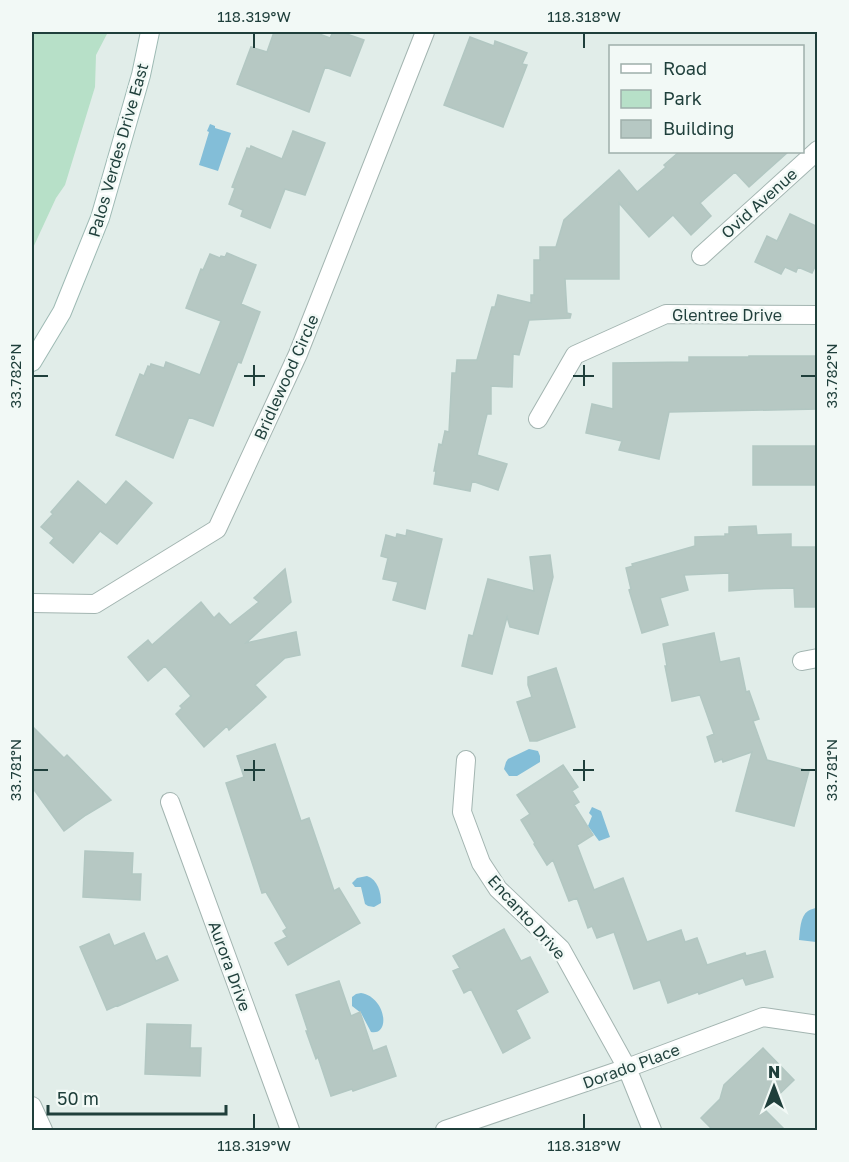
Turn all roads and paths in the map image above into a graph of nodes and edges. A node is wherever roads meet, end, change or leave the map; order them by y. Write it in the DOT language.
graph roads {
  1 [pos="150,32"];
  2 [pos="425,32"];
  3 [pos="818,150"];
  4 [pos="701,256"];
  5 [pos="818,315"];
  6 [pos="32,362"];
  7 [pos="538,419"];
  8 [pos="32,603"];
  9 [pos="466,760"];
  10 [pos="170,802"];
  11 [pos="818,1025"];
  12 [pos="627,1068"];
  13 [pos="32,1106"];
  14 [pos="43,1131"];
  15 [pos="290,1131"];
  16 [pos="445,1131"];
  17 [pos="652,1131"];
  1 -- 6 [label="street, Palos Verdes Drive East"];
  2 -- 8 [label="street, Bridlewood Circle"];
  3 -- 4 [label="street, Ovid Avenue"];
  5 -- 7 [label="street, Glentree Drive"];
  9 -- 12 [label="street, Encanto Drive"];
  10 -- 15 [label="street, Aurora Drive"];
  11 -- 12 [label="street, Dorado Place"];
  12 -- 16 [label="street, Dorado Place"];
  12 -- 17 [label="street, Encanto Drive"];
  13 -- 14 [label="street"];
}
